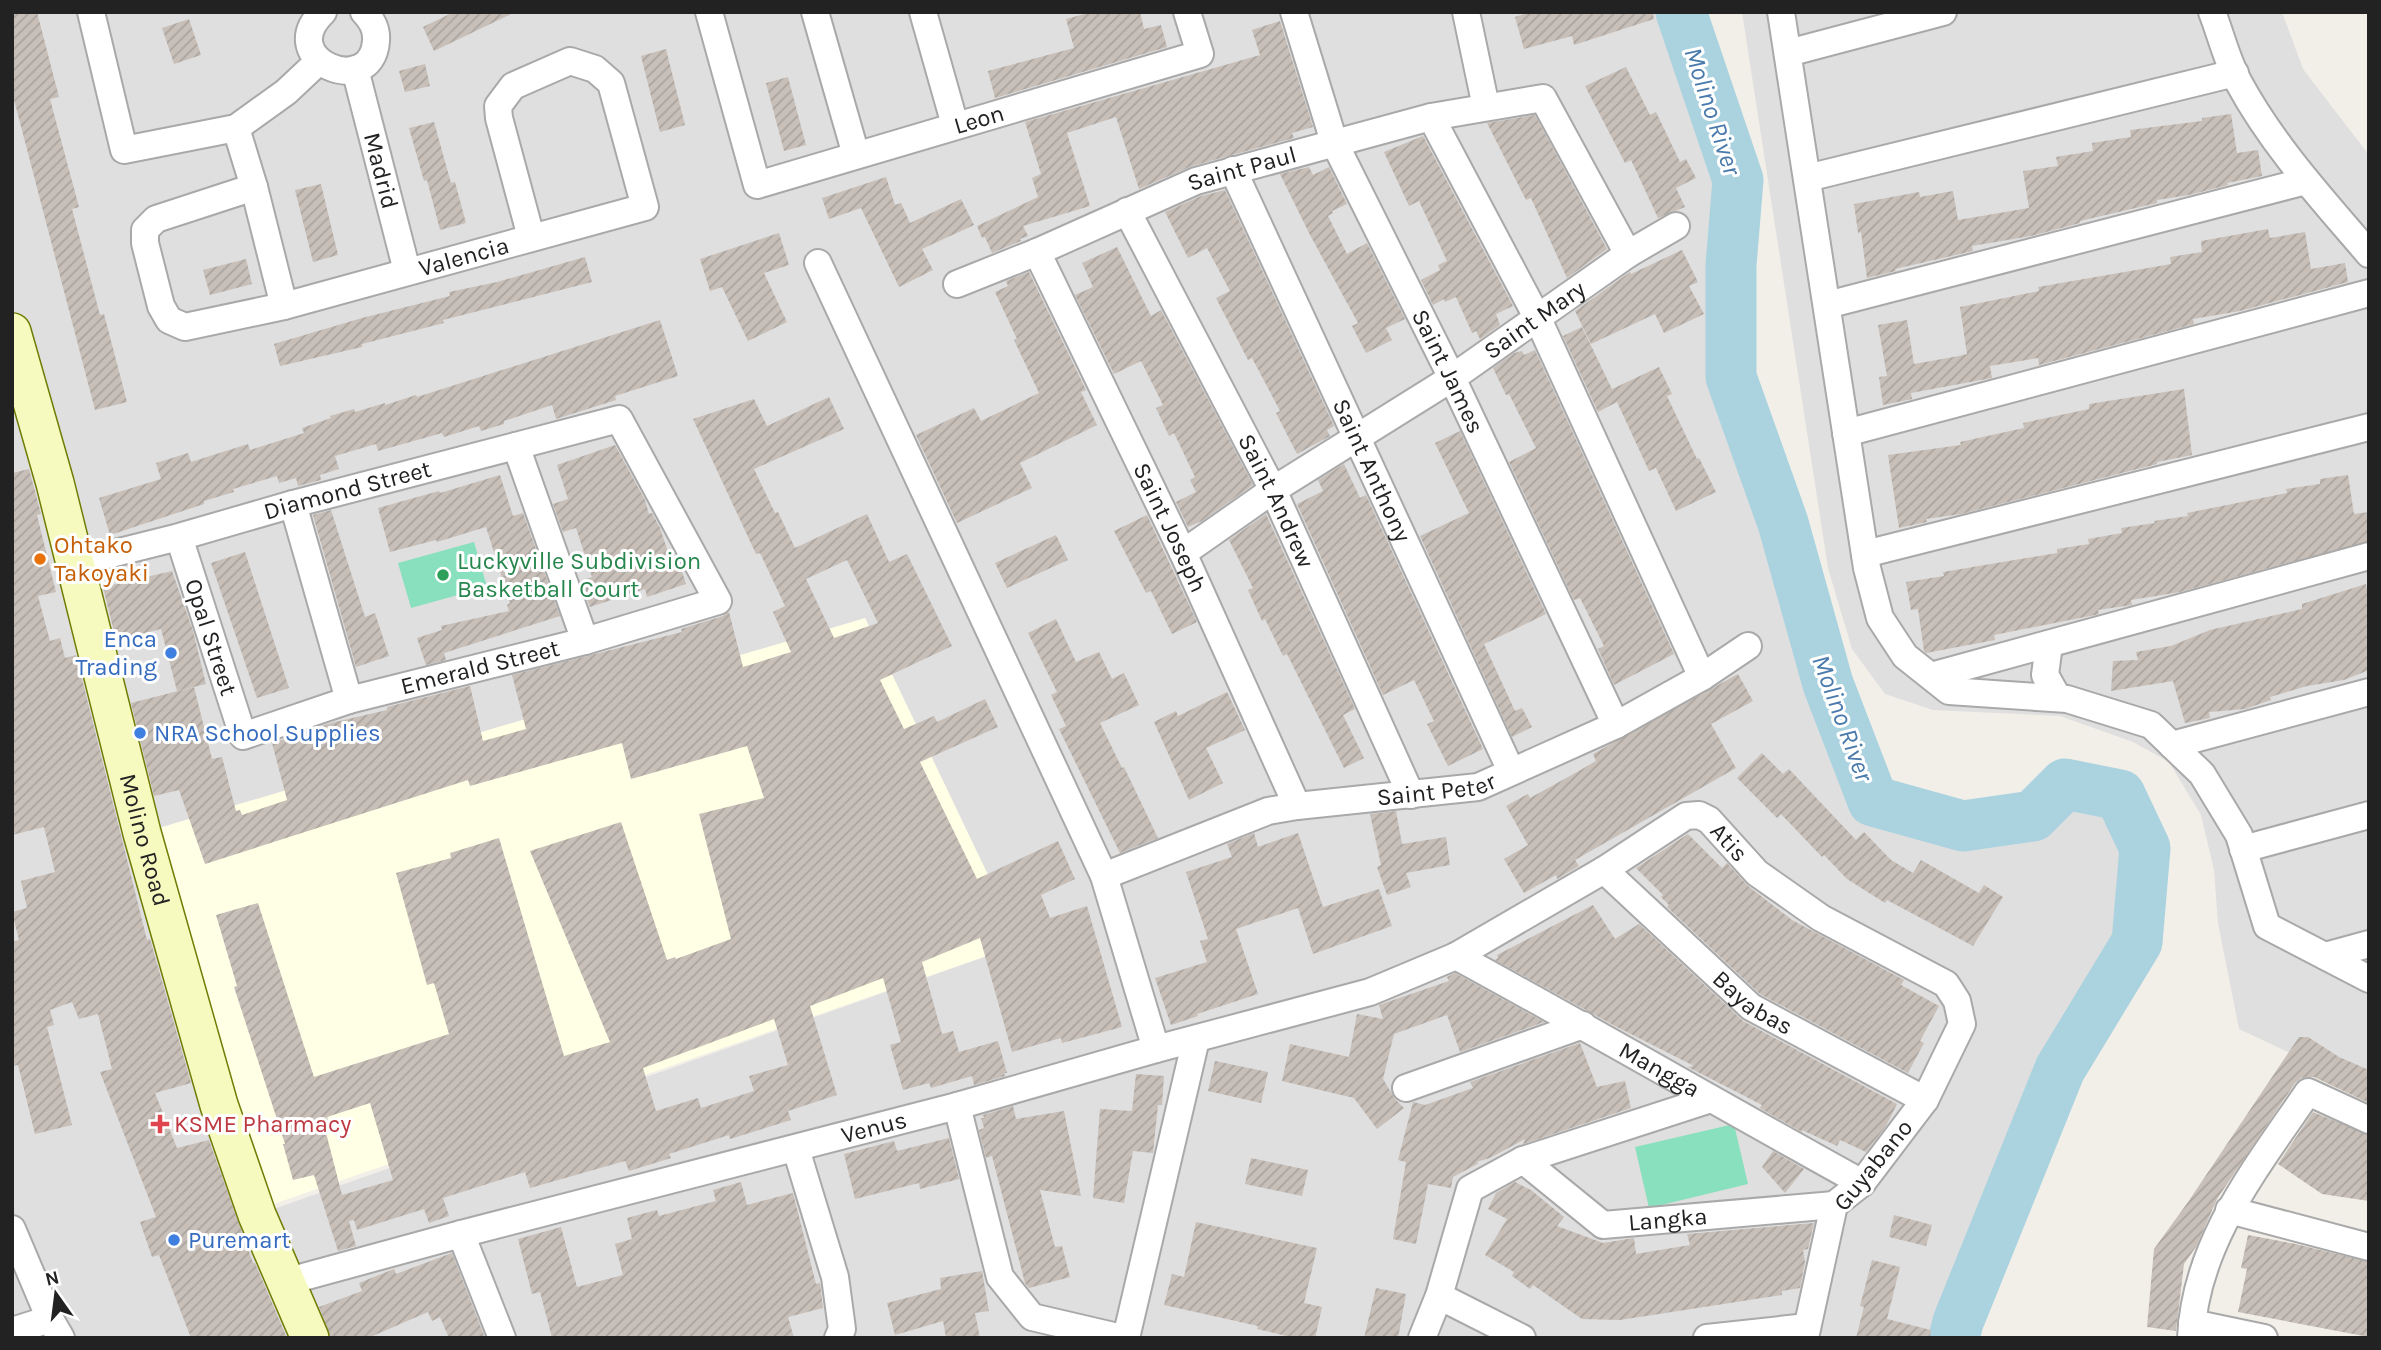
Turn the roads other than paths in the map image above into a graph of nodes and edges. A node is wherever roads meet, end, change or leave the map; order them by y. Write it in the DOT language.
graph roads {
  1 [pos="323,12"];
  2 [pos="709,12"];
  3 [pos="815,12"];
  4 [pos="923,12"];
  5 [pos="1188,12"];
  6 [pos="1294,12"];
  7 [pos="1466,12"];
  8 [pos="1782,12"];
  9 [pos="1943,12"];
  10 [pos="2212,12"];
  11 [pos="101,16"];
  12 [pos="376,16"];
  13 [pos="1788,53"];
  14 [pos="319,61"];
  15 [pos="355,69"];
  16 [pos="2235,73"];
  17 [pos="1486,107"];
  18 [pos="1431,117"];
  19 [pos="955,125"];
  20 [pos="236,128"];
  21 [pos="1334,142"];
  22 [pos="856,155"];
  23 [pos="1233,170"];
  24 [pos="1807,178"];
  25 [pos="2306,181"];
  26 [pos="254,187"];
  27 [pos="1127,211"];
  28 [pos="1676,226"];
  29 [pos="531,237"];
  30 [pos="1037,252"];
  31 [pos="1628,254"];
  32 [pos="2369,254"];
  33 [pos="818,262"];
  34 [pos="407,271"];
  35 [pos="957,284"];
  36 [pos="2369,293"];
  37 [pos="1827,305"];
  38 [pos="284,306"];
  39 [pos="1538,319"];
  40 [pos="12,332"];
  41 [pos="1452,378"];
  42 [pos="2369,427"];
  43 [pos="1846,433"];
  44 [pos="1358,437"];
  45 [pos="516,446"];
  46 [pos="1273,490"];
  47 [pos="293,504"];
  48 [pos="179,537"];
  49 [pos="1183,553"];
  50 [pos="1865,554"];
  51 [pos="2369,556"];
  52 [pos="75,563"];
  53 [pos="719,601"];
  54 [pos="585,641"];
  55 [pos="2049,644"];
  56 [pos="1748,646"];
  57 [pos="1931,676"];
  58 [pos="1702,677"];
  59 [pos="2369,692"];
  60 [pos="2059,698"];
  61 [pos="349,700"];
  62 [pos="1616,724"];
  63 [pos="243,736"];
  64 [pos="2172,745"];
  65 [pos="1511,771"];
  66 [pos="1410,795"];
  67 [pos="1297,806"];
  68 [pos="2369,815"];
  69 [pos="2243,849"];
  70 [pos="1604,870"];
  71 [pos="1104,876"];
  72 [pos="2369,944"];
  73 [pos="1456,956"];
  74 [pos="2325,956"];
  75 [pos="2369,979"];
  76 [pos="1957,1001"];
  77 [pos="1583,1025"];
  78 [pos="1196,1039"];
  79 [pos="1156,1049"];
  80 [pos="1406,1088"];
  81 [pos="1711,1099"];
  82 [pos="1925,1100"];
  83 [pos="957,1106"];
  84 [pos="2369,1120"];
  85 [pos="796,1149"];
  86 [pos="1523,1160"];
  87 [pos="1862,1183"];
  88 [pos="1834,1205"];
  89 [pos="2229,1210"];
  90 [pos="12,1229"];
  91 [pos="461,1234"];
  92 [pos="2369,1247"];
  93 [pos="285,1282"];
  94 [pos="1439,1296"];
  95 [pos="55,1329"];
  96 [pos="2192,1330"];
  97 [pos="12,1331"];
  98 [pos="1806,1332"];
  99 [pos="310,1338"];
  100 [pos="502,1338"];
  101 [pos="838,1338"];
  102 [pos="1124,1338"];
  103 [pos="1422,1338"];
  104 [pos="1522,1338"];
  105 [pos="1707,1338"];
  106 [pos="2264,1338"];
  1 -- 14 [label="street"];
  2 -- 22 [label="street, Leon"];
  3 -- 22 [label="street"];
  4 -- 19 [label="street"];
  5 -- 19 [label="street, Leon"];
  6 -- 21 [label="street, Saint James"];
  7 -- 17 [label="street"];
  8 -- 13 [label="street"];
  9 -- 13 [label="street"];
  10 -- 16 [label="street"];
  11 -- 20 [label="street"];
  12 -- 15 [label="street"];
  13 -- 24 [label="street"];
  14 -- 15 [label="street"];
  14 -- 20 [label="street"];
  15 -- 34 [label="street, Madrid"];
  16 -- 24 [label="street"];
  16 -- 25 [label="street"];
  17 -- 18 [label="street, Saint Paul"];
  17 -- 31 [label="street, Saint Paul"];
  18 -- 21 [label="street, Saint Paul"];
  18 -- 39 [label="street"];
  19 -- 22 [label="street, Leon"];
  20 -- 26 [label="street"];
  21 -- 23 [label="street, Saint Paul"];
  21 -- 41 [label="street, Saint James"];
  23 -- 27 [label="street, Saint Paul"];
  23 -- 44 [label="street, Saint Anthony"];
  24 -- 37 [label="street"];
  25 -- 32 [label="street"];
  25 -- 37 [label="street"];
  26 -- 38 [label="street"];
  26 -- 38 [label="street, Valencia"];
  27 -- 30 [label="street, Saint Paul"];
  27 -- 46 [label="street, Saint Andrew"];
  28 -- 31 [label="street, Saint Mary"];
  29 -- 29 [label="street, Valencia"];
  29 -- 34 [label="street, Valencia"];
  30 -- 35 [label="street, Saint Paul"];
  30 -- 49 [label="street, Saint Joseph"];
  31 -- 39 [label="street, Saint Mary"];
  33 -- 71 [label="street"];
  34 -- 38 [label="street, Valencia"];
  36 -- 43 [label="street"];
  37 -- 43 [label="street"];
  39 -- 41 [label="street, Saint Mary"];
  39 -- 58 [label="street"];
  40 -- 52 [label="main road, Molino Road"];
  41 -- 44 [label="street, Saint Mary"];
  41 -- 62 [label="street, Saint James"];
  42 -- 50 [label="street"];
  43 -- 50 [label="street"];
  44 -- 46 [label="street, Saint Mary"];
  44 -- 65 [label="street, Saint Anthony"];
  45 -- 47 [label="street, Diamond Street"];
  45 -- 53 [label="street, Diamond Street"];
  45 -- 54 [label="street"];
  46 -- 49 [label="street, Saint Mary"];
  46 -- 66 [label="street, Saint Andrew"];
  47 -- 48 [label="street, Diamond Street"];
  47 -- 61 [label="street"];
  48 -- 52 [label="street, Diamond Street"];
  48 -- 63 [label="street, Opal Street"];
  49 -- 67 [label="street, Saint Joseph"];
  50 -- 57 [label="street"];
  51 -- 55 [label="street"];
  52 -- 93 [label="main road, Molino Road"];
  53 -- 54 [label="street, Emerald Street"];
  54 -- 61 [label="street, Emerald Street"];
  55 -- 57 [label="street"];
  55 -- 60 [label="street"];
  56 -- 58 [label="street, Saint Peter"];
  57 -- 60 [label="street"];
  58 -- 62 [label="street, Saint Peter"];
  59 -- 64 [label="street"];
  60 -- 64 [label="street"];
  61 -- 63 [label="street, Emerald Street"];
  62 -- 65 [label="street, Saint Peter"];
  64 -- 69 [label="street"];
  65 -- 66 [label="street, Saint Peter"];
  66 -- 67 [label="street, Saint Peter"];
  67 -- 71 [label="street, Saint Peter"];
  68 -- 69 [label="street"];
  69 -- 74 [label="street"];
  70 -- 73 [label="street, Atis"];
  70 -- 76 [label="street, Atis"];
  70 -- 82 [label="street, Bayabas"];
  71 -- 79 [label="street"];
  72 -- 74 [label="street"];
  73 -- 77 [label="street, Mangga"];
  73 -- 78 [label="street, Venus"];
  74 -- 75 [label="street"];
  76 -- 82 [label="street, Guyabano"];
  77 -- 80 [label="street"];
  77 -- 81 [label="street, Mangga"];
  78 -- 79 [label="street, Venus"];
  78 -- 102 [label="street"];
  79 -- 83 [label="street, Venus"];
  81 -- 86 [label="street"];
  81 -- 87 [label="street, Mangga"];
  82 -- 87 [label="street, Guyabano"];
  83 -- 85 [label="street, Venus"];
  83 -- 102 [label="street"];
  84 -- 89 [label="street"];
  85 -- 91 [label="street, Venus"];
  85 -- 101 [label="street"];
  86 -- 88 [label="street, Langka"];
  86 -- 94 [label="street"];
  87 -- 88 [label="street, Guyabano"];
  88 -- 98 [label="street, Guyabano"];
  89 -- 92 [label="street"];
  89 -- 96 [label="street"];
  90 -- 95 [label="street"];
  91 -- 93 [label="street, Venus"];
  91 -- 100 [label="street"];
  93 -- 99 [label="main road, Molino Road"];
  94 -- 103 [label="street"];
  94 -- 104 [label="street"];
  95 -- 97 [label="street"];
  96 -- 106 [label="street"];
  98 -- 105 [label="street"];
}
